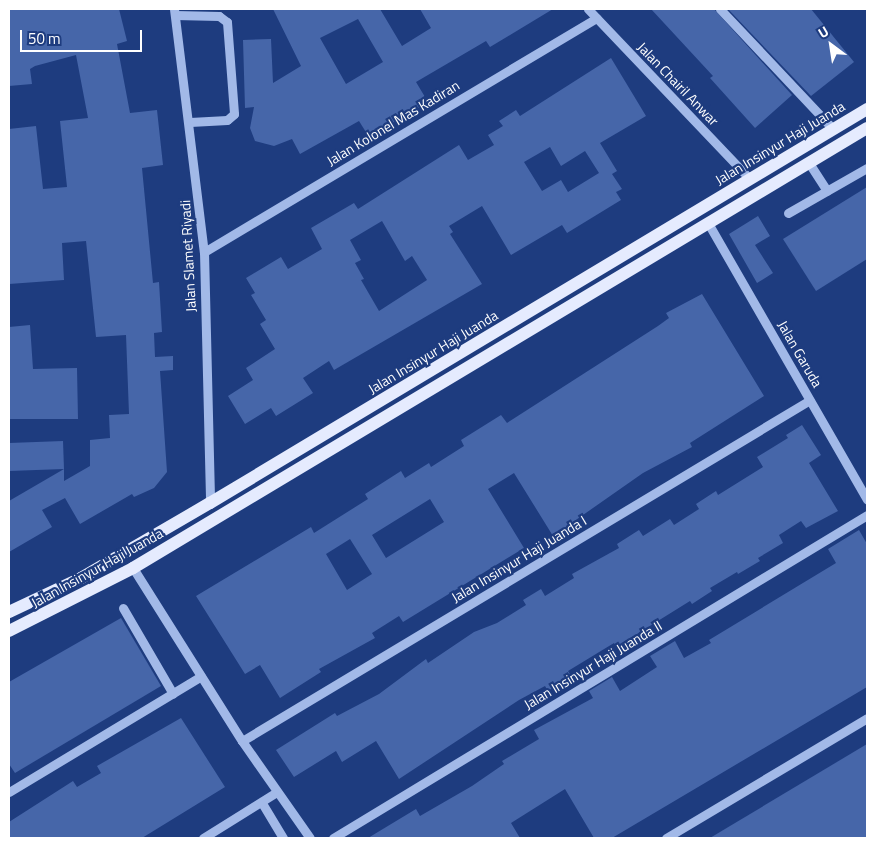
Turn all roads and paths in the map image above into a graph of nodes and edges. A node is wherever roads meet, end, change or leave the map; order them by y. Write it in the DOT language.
graph roads {
  1 [pos="588,9"];
  2 [pos="720,9"];
  3 [pos="175,12"];
  4 [pos="596,18"];
  5 [pos="867,109"];
  6 [pos="190,122"];
  7 [pos="833,128"];
  8 [pos="867,128"];
  9 [pos="809,163"];
  10 [pos="867,168"];
  11 [pos="749,178"];
  12 [pos="827,191"];
  13 [pos="788,213"];
  14 [pos="708,223"];
  15 [pos="204,252"];
  16 [pos="810,400"];
  17 [pos="867,500"];
  18 [pos="210,503"];
  19 [pos="867,514"];
  20 [pos="132,568"];
  21 [pos="124,608"];
  22 [pos="9,612"];
  23 [pos="9,631"];
  24 [pos="201,676"];
  25 [pos="173,694"];
  26 [pos="867,718"];
  27 [pos="242,742"];
  28 [pos="9,792"];
  29 [pos="275,793"];
  30 [pos="262,803"];
  31 [pos="203,838"];
  32 [pos="283,838"];
  33 [pos="310,838"];
  34 [pos="333,838"];
  35 [pos="666,838"];
  1 -- 4 [label="street, Jalan Chairil Anwar"];
  2 -- 7 [label="street"];
  3 -- 6 [label="street, Jalan Slamet Riyadi"];
  3 -- 6 [label="street"];
  4 -- 11 [label="street, Jalan Chairil Anwar"];
  4 -- 15 [label="street, Jalan Kolonel Mas Kadiran"];
  5 -- 7 [label="main road, Jalan Insinyur Haji Juanda"];
  6 -- 15 [label="street, Jalan Slamet Riyadi"];
  7 -- 11 [label="main road, Jalan Insinyur Haji Juanda"];
  8 -- 9 [label="main road, Jalan Insinyur Haji Juanda"];
  9 -- 12 [label="street"];
  9 -- 14 [label="main road, Jalan Insinyur Haji Juanda"];
  10 -- 12 [label="street"];
  11 -- 18 [label="main road, Jalan Insinyur Haji Juanda"];
  12 -- 13 [label="street"];
  14 -- 16 [label="street, Jalan Garuda"];
  14 -- 20 [label="main road, Jalan Insinyur Haji Juanda"];
  15 -- 18 [label="street, Jalan Slamet Riyadi"];
  16 -- 17 [label="street, Jalan Garuda"];
  16 -- 27 [label="street, Jalan Insinyur Haji Juanda I"];
  18 -- 22 [label="main road, Jalan Insinyur Haji Juanda"];
  19 -- 34 [label="street, Jalan Insinyur Haji Juanda II"];
  20 -- 23 [label="main road, Jalan Insinyur Haji Juanda"];
  20 -- 24 [label="street"];
  21 -- 25 [label="street"];
  24 -- 25 [label="street"];
  24 -- 27 [label="street"];
  25 -- 28 [label="street"];
  26 -- 35 [label="street"];
  27 -- 29 [label="street"];
  29 -- 30 [label="street"];
  29 -- 33 [label="street"];
  30 -- 31 [label="street"];
  30 -- 32 [label="street"];
}
